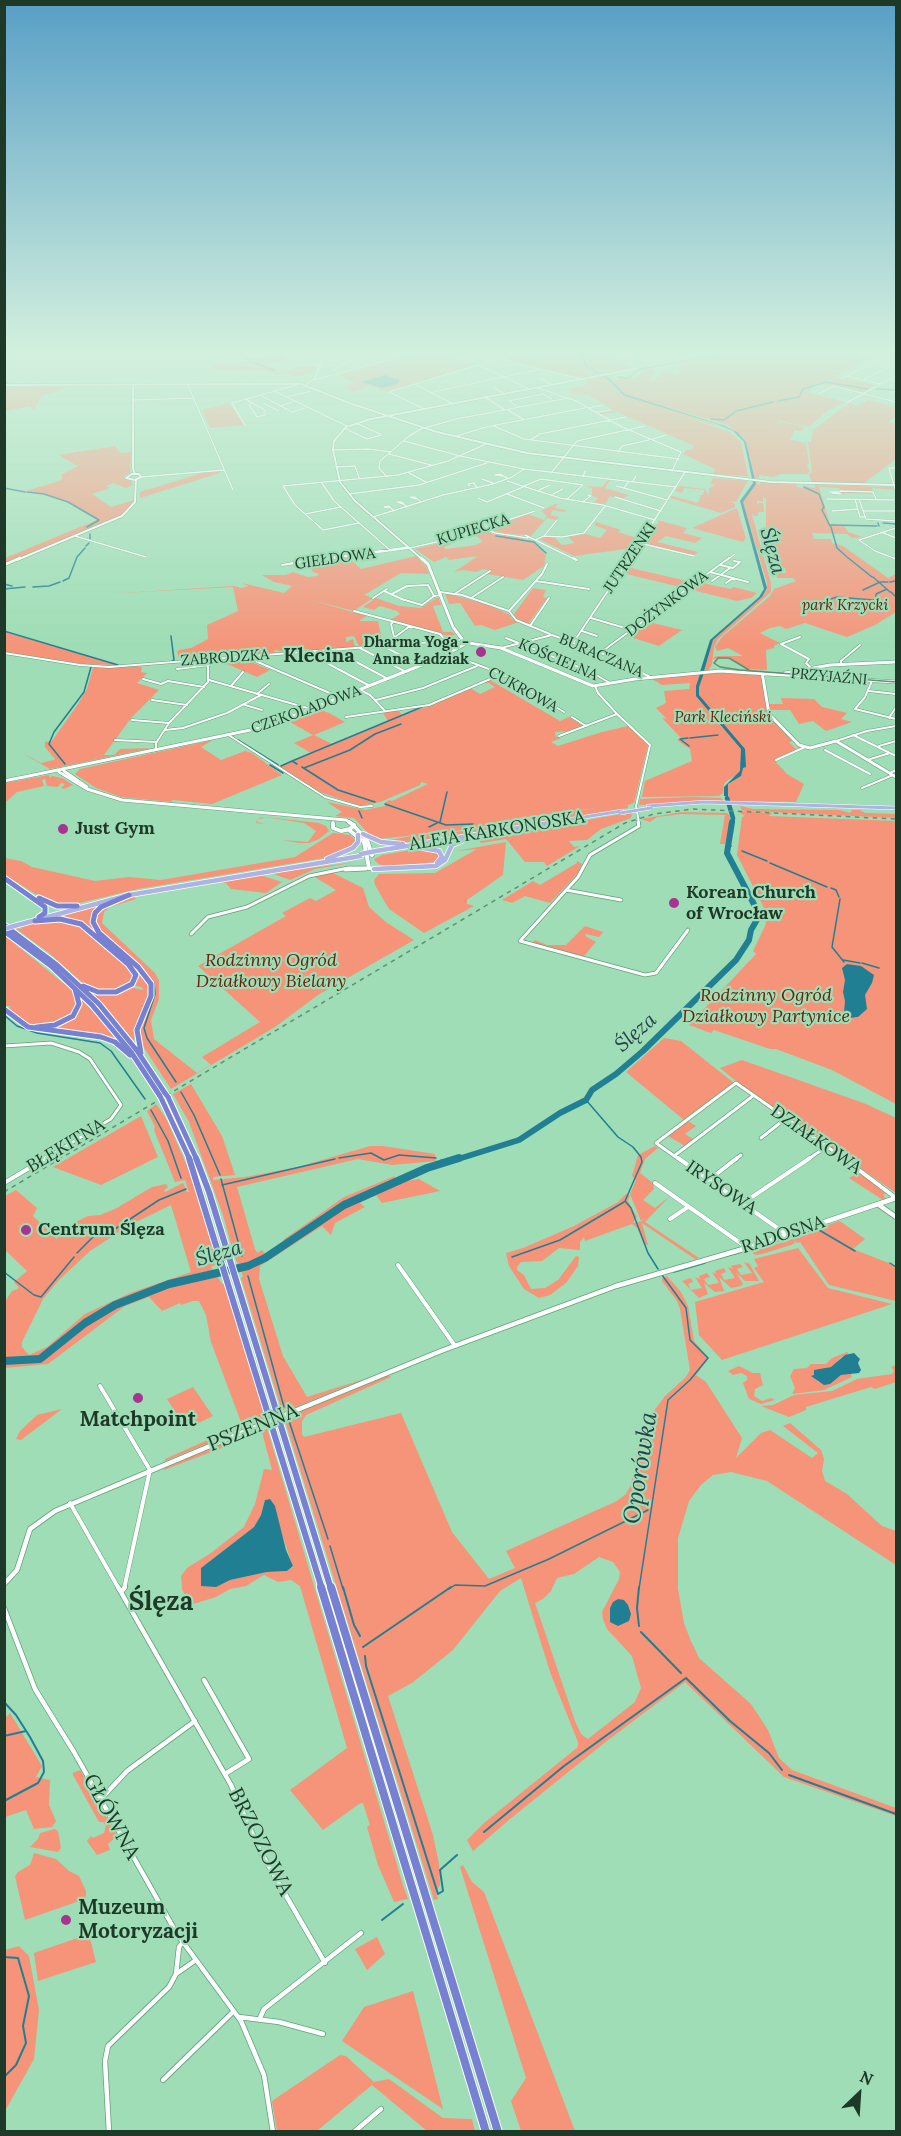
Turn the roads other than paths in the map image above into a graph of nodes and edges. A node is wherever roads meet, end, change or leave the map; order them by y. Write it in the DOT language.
graph roads {
  1 [pos="133,452"];
  2 [pos="216,452"];
  3 [pos="333,452"];
  4 [pos="383,452"];
  5 [pos="444,452"];
  6 [pos="470,452"];
  7 [pos="522,452"];
  8 [pos="568,452"];
  9 [pos="618,452"];
  10 [pos="680,452"];
  11 [pos="390,453"];
  12 [pos="460,456"];
  13 [pos="562,459"];
  14 [pos="679,459"];
  15 [pos="489,462"];
  16 [pos="433,466"];
  17 [pos="336,467"];
  18 [pos="897,468"];
  19 [pos="524,469"];
  20 [pos="224,470"];
  21 [pos="585,471"];
  22 [pos="672,471"];
  23 [pos="409,473"];
  24 [pos="551,473"];
  25 [pos="602,473"];
  26 [pos="685,473"];
  27 [pos="133,474"];
  28 [pos="141,476"];
  29 [pos="502,476"];
  30 [pos="636,476"];
  31 [pos="387,477"];
  32 [pos="583,477"];
  33 [pos="600,478"];
  34 [pos="654,478"];
  35 [pos="507,479"];
  36 [pos="134,480"];
  37 [pos="360,480"];
  38 [pos="487,481"];
  39 [pos="631,481"];
  40 [pos="340,482"];
  41 [pos="322,483"];
  42 [pos="427,483"];
  43 [pos="653,483"];
  44 [pos="494,484"];
  45 [pos="550,485"];
  46 [pos="895,485"];
  47 [pos="474,486"];
  48 [pos="524,486"];
  49 [pos="616,486"];
  50 [pos="676,487"];
  51 [pos="477,488"];
  52 [pos="624,488"];
  53 [pos="563,489"];
  54 [pos="233,490"];
  55 [pos="537,490"];
  56 [pos="831,492"];
  57 [pos="840,492"];
  58 [pos="897,492"];
  59 [pos="507,494"];
  60 [pos="349,495"];
  61 [pos="551,495"];
  62 [pos="588,495"];
  63 [pos="615,497"];
  64 [pos="478,498"];
  65 [pos="416,499"];
  66 [pos="567,499"];
  67 [pos="827,499"];
  68 [pos="842,499"];
  69 [pos="855,499"];
  70 [pos="859,499"];
  71 [pos="667,500"];
  72 [pos="876,500"];
  73 [pos="894,500"];
  74 [pos="421,502"];
  75 [pos="582,502"];
  76 [pos="403,504"];
  77 [pos="605,506"];
  78 [pos="341,507"];
  79 [pos="407,507"];
  80 [pos="389,508"];
  81 [pos="544,508"];
  82 [pos="832,510"];
  83 [pos="863,510"];
  84 [pos="394,511"];
  85 [pos="535,511"];
  86 [pos="661,511"];
  87 [pos="858,511"];
  88 [pos="897,511"];
  89 [pos="305,514"];
  90 [pos="373,517"];
  91 [pos="865,517"];
  92 [pos="557,520"];
  93 [pos="656,520"];
  94 [pos="897,520"];
  95 [pos="359,523"];
  96 [pos="484,528"];
  97 [pos="897,528"];
  98 [pos="880,532"];
  99 [pos="525,535"];
  100 [pos="75,536"];
  101 [pos="544,536"];
  102 [pos="530,538"];
  103 [pos="897,538"];
  104 [pos="535,540"];
  105 [pos="639,543"];
  106 [pos="410,548"];
  107 [pos="391,551"];
  108 [pos="735,554"];
  109 [pos="694,556"];
  110 [pos="146,557"];
  111 [pos="897,559"];
  112 [pos="577,560"];
  113 [pos="307,561"];
  114 [pos="734,561"];
  115 [pos="547,564"];
  116 [pos="4,565"];
  117 [pos="720,565"];
  118 [pos="730,568"];
  119 [pos="490,571"];
  120 [pos="710,572"];
  121 [pos="721,574"];
  122 [pos="503,577"];
  123 [pos="733,578"];
  124 [pos="536,581"];
  125 [pos="712,581"];
  126 [pos="748,582"];
  127 [pos="429,584"];
  128 [pos="435,584"];
  129 [pos="726,584"];
  130 [pos="590,589"];
  131 [pos="456,593"];
  132 [pos="392,594"];
  133 [pos="440,594"];
  134 [pos="434,596"];
  135 [pos="373,598"];
  136 [pos="471,598"];
  137 [pos="549,598"];
  138 [pos="509,611"];
  139 [pos="354,612"];
  140 [pos="591,618"];
  141 [pos="393,622"];
  142 [pos="410,626"];
  143 [pos="530,626"];
  144 [pos="633,630"];
  145 [pos="582,632"];
  146 [pos="394,635"];
  147 [pos="552,635"];
  148 [pos="597,636"];
  149 [pos="800,637"];
  150 [pos="506,638"];
  151 [pos="445,641"];
  152 [pos="464,642"];
  153 [pos="573,643"];
  154 [pos="396,645"];
  155 [pos="520,645"];
  156 [pos="860,645"];
  157 [pos="384,646"];
  158 [pos="360,648"];
  159 [pos="501,648"];
  160 [pos="334,650"];
  161 [pos="307,652"];
  162 [pos="4,653"];
  163 [pos="451,653"];
  164 [pos="600,653"];
  165 [pos="246,657"];
  166 [pos="208,660"];
  167 [pos="897,662"];
  168 [pos="841,664"];
  169 [pos="209,665"];
  170 [pos="478,665"];
  171 [pos="421,666"];
  172 [pos="810,667"];
  173 [pos="177,669"];
  174 [pos="243,672"];
  175 [pos="406,672"];
  176 [pos="762,672"];
  177 [pos="502,674"];
  178 [pos="784,674"];
  179 [pos="650,677"];
  180 [pos="143,679"];
  181 [pos="388,679"];
  182 [pos="209,680"];
  183 [pos="872,681"];
  184 [pos="897,682"];
  185 [pos="610,683"];
  186 [pos="269,684"];
  187 [pos="231,686"];
  188 [pos="370,686"];
  189 [pos="595,686"];
  190 [pos="204,687"];
  191 [pos="360,690"];
  192 [pos="868,691"];
  193 [pos="257,694"];
  194 [pos="897,694"];
  195 [pos="261,695"];
  196 [pos="340,698"];
  197 [pos="152,700"];
  198 [pos="376,700"];
  199 [pos="187,705"];
  200 [pos="245,705"];
  201 [pos="897,706"];
  202 [pos="312,709"];
  203 [pos="262,710"];
  204 [pos="385,711"];
  205 [pos="564,712"];
  206 [pos="617,714"];
  207 [pos="346,717"];
  208 [pos="572,717"];
  209 [pos="889,717"];
  210 [pos="897,719"];
  211 [pos="132,720"];
  212 [pos="169,723"];
  213 [pos="586,726"];
  214 [pos="897,726"];
  215 [pos="165,730"];
  216 [pos="853,735"];
  217 [pos="230,736"];
  218 [pos="560,736"];
  219 [pos="116,740"];
  220 [pos="836,741"];
  221 [pos="897,741"];
  222 [pos="157,742"];
  223 [pos="879,746"];
  224 [pos="805,747"];
  225 [pos="156,750"];
  226 [pos="825,750"];
  227 [pos="890,753"];
  228 [pos="897,756"];
  229 [pos="776,760"];
  230 [pos="867,760"];
  231 [pos="84,766"];
  232 [pos="76,768"];
  233 [pos="60,770"];
  234 [pos="897,770"];
  235 [pos="870,774"];
  236 [pos="71,775"];
  237 [pos="893,775"];
  238 [pos="4,781"];
  239 [pos="862,788"];
  240 [pos="93,791"];
  241 [pos="372,806"];
  242 [pos="897,809"];
  243 [pos="621,812"];
  244 [pos="306,818"];
  245 [pos="338,820"];
  246 [pos="333,823"];
  247 [pos="354,826"];
  248 [pos="349,830"];
  249 [pos="360,835"];
  250 [pos="472,837"];
  251 [pos="424,843"];
  252 [pos="369,844"];
  253 [pos="366,848"];
  254 [pos="409,848"];
  255 [pos="375,853"];
  256 [pos="361,855"];
  257 [pos="324,860"];
  258 [pos="423,867"];
  259 [pos="372,868"];
  260 [pos="274,869"];
  261 [pos="4,878"];
  262 [pos="566,890"];
  263 [pos="27,892"];
  264 [pos="129,895"];
  265 [pos="621,900"];
  266 [pos="77,906"];
  267 [pos="37,919"];
  268 [pos="4,928"];
  269 [pos="688,930"];
  270 [pos="191,934"];
  271 [pos="74,984"];
  272 [pos="4,1009"];
  273 [pos="21,1023"];
  274 [pos="4,1046"];
  275 [pos="142,1062"];
  276 [pos="753,1096"];
  277 [pos="163,1097"];
  278 [pos="786,1119"];
  279 [pos="761,1138"];
  280 [pos="656,1143"];
  281 [pos="826,1147"];
  282 [pos="741,1155"];
  283 [pos="674,1156"];
  284 [pos="709,1180"];
  285 [pos="4,1183"];
  286 [pos="655,1183"];
  287 [pos="896,1198"];
  288 [pos="743,1203"];
  289 [pos="879,1204"];
  290 [pos="688,1207"];
  291 [pos="897,1217"];
  292 [pos="670,1219"];
  293 [pos="786,1234"];
  294 [pos="747,1248"];
  295 [pos="398,1265"];
  296 [pos="232,1278"];
  297 [pos="540,1316"];
  298 [pos="455,1346"];
  299 [pos="100,1386"];
  300 [pos="150,1470"];
  301 [pos="70,1503"];
  302 [pos="4,1584"];
  303 [pos="122,1591"];
  304 [pos="4,1608"];
  305 [pos="204,1680"];
  306 [pos="195,1721"];
  307 [pos="225,1774"];
  308 [pos="101,1799"];
  309 [pos="361,1933"];
  310 [pos="182,1943"];
  311 [pos="196,1960"];
  312 [pos="325,1963"];
  313 [pos="176,1974"];
  314 [pos="235,2014"];
  315 [pos="260,2018"];
  316 [pos="323,2034"];
  317 [pos="163,2080"];
  318 [pos="381,2109"];
  319 [pos="486,2129"];
  320 [pos="497,2129"];
  321 [pos="109,2132"];
  322 [pos="273,2132"];
  323 [pos="354,2132"];
  1 -- 27 [label="street"];
  2 -- 20 [label="street"];
  3 -- 17 [label="street"];
  4 -- 11 [label="street"];
  5 -- 12 [label="street"];
  6 -- 12 [label="street"];
  7 -- 13 [label="street"];
  8 -- 13 [label="street"];
  9 -- 14 [label="street"];
  10 -- 14 [label="street"];
  11 -- 16 [label="street"];
  11 -- 31 [label="street"];
  12 -- 15 [label="street"];
  12 -- 16 [label="street"];
  13 -- 22 [label="street"];
  13 -- 24 [label="street"];
  14 -- 22 [label="street"];
  15 -- 19 [label="street"];
  15 -- 42 [label="street"];
  16 -- 23 [label="street"];
  17 -- 37 [label="street"];
  17 -- 40 [label="street"];
  18 -- 46 [label="street"];
  19 -- 24 [label="street"];
  19 -- 35 [label="street"];
  20 -- 28 [label="street"];
  20 -- 54 [label="street"];
  21 -- 32 [label="street"];
  22 -- 26 [label="street"];
  23 -- 31 [label="street"];
  23 -- 42 [label="street"];
  24 -- 32 [label="street"];
  25 -- 33 [label="street"];
  26 -- 46 [label="street"];
  26 -- 50 [label="street, JUTRZENKI"];
  27 -- 28 [label="street"];
  27 -- 36 [label="street"];
  28 -- 36 [label="street"];
  29 -- 35 [label="street"];
  30 -- 39 [label="street"];
  31 -- 37 [label="street"];
  32 -- 33 [label="street"];
  33 -- 39 [label="street"];
  34 -- 43 [label="street"];
  35 -- 44 [label="street"];
  35 -- 48 [label="street"];
  36 -- 100 [label="street"];
  37 -- 40 [label="street"];
  38 -- 44 [label="street"];
  39 -- 43 [label="street"];
  39 -- 52 [label="street"];
  40 -- 41 [label="street"];
  40 -- 60 [label="street"];
  41 -- 78 [label="street"];
  41 -- 89 [label="street"];
  42 -- 60 [label="street"];
  43 -- 50 [label="street"];
  44 -- 51 [label="street"];
  45 -- 55 [label="street"];
  46 -- 58 [label="street"];
  47 -- 51 [label="street"];
  48 -- 55 [label="street"];
  48 -- 59 [label="street"];
  48 -- 66 [label="street"];
  49 -- 52 [label="street"];
  50 -- 71 [label="street, JUTRZENKI"];
  51 -- 74 [label="street"];
  52 -- 71 [label="street"];
  53 -- 61 [label="street"];
  55 -- 61 [label="street"];
  56 -- 57 [label="street"];
  57 -- 68 [label="street"];
  57 -- 72 [label="street"];
  59 -- 64 [label="street"];
  59 -- 81 [label="street"];
  60 -- 90 [label="street"];
  61 -- 66 [label="street"];
  62 -- 75 [label="street"];
  63 -- 86 [label="street"];
  65 -- 74 [label="street"];
  66 -- 75 [label="street"];
  67 -- 68 [label="street"];
  68 -- 69 [label="street"];
  69 -- 70 [label="street"];
  69 -- 87 [label="street"];
  70 -- 72 [label="street"];
  70 -- 83 [label="street"];
  71 -- 86 [label="street, JUTRZENKI"];
  72 -- 73 [label="street"];
  74 -- 79 [label="street"];
  75 -- 77 [label="street"];
  76 -- 79 [label="street"];
  77 -- 93 [label="street"];
  77 -- 101 [label="street"];
  78 -- 89 [label="street"];
  78 -- 95 [label="street"];
  79 -- 84 [label="street"];
  80 -- 84 [label="street"];
  82 -- 87 [label="street"];
  83 -- 87 [label="street"];
  83 -- 88 [label="street"];
  83 -- 91 [label="street"];
  84 -- 90 [label="street"];
  85 -- 96 [label="street, KUPIECKA"];
  86 -- 93 [label="street, JUTRZENKI"];
  87 -- 91 [label="street"];
  89 -- 95 [label="street"];
  90 -- 106 [label="street"];
  91 -- 94 [label="street"];
  92 -- 101 [label="street"];
  93 -- 105 [label="street, JUTRZENKI"];
  95 -- 107 [label="street"];
  96 -- 102 [label="street"];
  96 -- 106 [label="street, KUPIECKA"];
  97 -- 98 [label="street"];
  98 -- 103 [label="street"];
  98 -- 111 [label="street"];
  99 -- 102 [label="street"];
  100 -- 110 [label="street"];
  100 -- 116 [label="street"];
  101 -- 104 [label="street"];
  102 -- 104 [label="street"];
  104 -- 112 [label="street"];
  105 -- 109 [label="street"];
  105 -- 140 [label="street, JUTRZENKI"];
  106 -- 107 [label="street, GIEŁDOWA"];
  106 -- 133 [label="street"];
  107 -- 113 [label="street, GIEŁDOWA"];
  108 -- 117 [label="street, DOŻYNKOWA"];
  113 -- 113 [label="street, GIEŁDOWA"];
  114 -- 118 [label="street"];
  115 -- 124 [label="street"];
  117 -- 118 [label="street"];
  117 -- 120 [label="street, DOŻYNKOWA"];
  118 -- 121 [label="street"];
  119 -- 131 [label="street"];
  120 -- 121 [label="street"];
  120 -- 144 [label="street, DOŻYNKOWA"];
  121 -- 123 [label="street"];
  121 -- 125 [label="street"];
  122 -- 136 [label="street"];
  123 -- 126 [label="street"];
  123 -- 129 [label="street"];
  124 -- 130 [label="street"];
  124 -- 138 [label="street"];
  127 -- 128 [label="street"];
  127 -- 132 [label="street"];
  127 -- 134 [label="street"];
  131 -- 133 [label="street"];
  131 -- 136 [label="street"];
  132 -- 134 [label="street"];
  132 -- 135 [label="street"];
  133 -- 134 [label="street"];
  133 -- 152 [label="street"];
  136 -- 138 [label="street"];
  137 -- 143 [label="street"];
  138 -- 143 [label="street, BURACZANA"];
  139 -- 141 [label="street"];
  140 -- 144 [label="street"];
  140 -- 145 [label="street, JUTRZENKI"];
  141 -- 142 [label="street"];
  141 -- 146 [label="street"];
  142 -- 146 [label="street"];
  142 -- 151 [label="street"];
  143 -- 147 [label="street, BURACZANA"];
  144 -- 164 [label="street, DOŻYNKOWA"];
  145 -- 148 [label="street"];
  145 -- 153 [label="street, JUTRZENKI"];
  146 -- 154 [label="street"];
  147 -- 153 [label="street, BURACZANA"];
  147 -- 155 [label="street, BURACZANA"];
  149 -- 172 [label="street"];
  150 -- 155 [label="street, KOŚCIELNA"];
  151 -- 152 [label="street"];
  151 -- 154 [label="street, ZABRODZKA"];
  152 -- 159 [label="street"];
  152 -- 163 [label="street, CZEKOLADOWA"];
  153 -- 164 [label="street, BURACZANA"];
  154 -- 157 [label="street, ZABRODZKA"];
  155 -- 159 [label="street, BURACZANA"];
  155 -- 185 [label="street, KOŚCIELNA"];
  156 -- 168 [label="street"];
  157 -- 158 [label="street, ZABRODZKA"];
  157 -- 171 [label="street"];
  158 -- 160 [label="street, ZABRODZKA"];
  158 -- 175 [label="street"];
  159 -- 189 [label="street"];
  160 -- 161 [label="street, ZABRODZKA"];
  160 -- 181 [label="street"];
  161 -- 165 [label="street, ZABRODZKA"];
  161 -- 188 [label="street"];
  162 -- 166 [label="street, ZABRODZKA"];
  163 -- 170 [label="street, CUKROWA"];
  163 -- 171 [label="street, CZEKOLADOWA"];
  164 -- 179 [label="street, BURACZANA"];
  165 -- 166 [label="street, ZABRODZKA"];
  165 -- 196 [label="street"];
  166 -- 169 [label="street"];
  167 -- 168 [label="street"];
  168 -- 172 [label="street"];
  169 -- 173 [label="street"];
  169 -- 182 [label="street"];
  170 -- 177 [label="street, CUKROWA"];
  170 -- 198 [label="street"];
  171 -- 175 [label="street, CZEKOLADOWA"];
  172 -- 178 [label="street"];
  174 -- 187 [label="street"];
  175 -- 181 [label="street, CZEKOLADOWA"];
  176 -- 178 [label="street, PRZYJAŹNI"];
  176 -- 179 [label="street, PRZYJAŹNI"];
  176 -- 224 [label="street"];
  177 -- 204 [label="street"];
  177 -- 205 [label="street, CUKROWA"];
  178 -- 183 [label="street, PRZYJAŹNI"];
  179 -- 185 [label="street, PRZYJAŹNI"];
  180 -- 190 [label="street"];
  181 -- 188 [label="street, CZEKOLADOWA"];
  182 -- 187 [label="street"];
  182 -- 190 [label="street"];
  183 -- 184 [label="street, PRZYJAŹNI"];
  183 -- 192 [label="street"];
  185 -- 189 [label="street, PRZYJAŹNI"];
  186 -- 193 [label="street"];
  187 -- 193 [label="street"];
  188 -- 191 [label="street, CZEKOLADOWA"];
  189 -- 206 [label="street"];
  190 -- 199 [label="street"];
  191 -- 196 [label="street, CZEKOLADOWA"];
  191 -- 198 [label="street"];
  192 -- 194 [label="street"];
  192 -- 209 [label="street"];
  193 -- 195 [label="street"];
  195 -- 200 [label="street"];
  195 -- 202 [label="street"];
  196 -- 202 [label="street, CZEKOLADOWA"];
  197 -- 199 [label="street"];
  198 -- 204 [label="street"];
  199 -- 212 [label="street"];
  200 -- 203 [label="street"];
  200 -- 215 [label="street"];
  201 -- 209 [label="street"];
  202 -- 217 [label="street, CZEKOLADOWA"];
  204 -- 207 [label="street"];
  206 -- 213 [label="street"];
  206 -- 262 [label="street"];
  208 -- 213 [label="street, CUKROWA"];
  209 -- 210 [label="street"];
  211 -- 212 [label="street"];
  212 -- 215 [label="street"];
  213 -- 218 [label="street"];
  214 -- 216 [label="street"];
  215 -- 222 [label="street"];
  216 -- 220 [label="street"];
  216 -- 223 [label="street"];
  217 -- 225 [label="street, CZEKOLADOWA"];
  217 -- 241 [label="street"];
  219 -- 222 [label="street"];
  220 -- 224 [label="street"];
  220 -- 230 [label="street"];
  221 -- 223 [label="street"];
  222 -- 225 [label="street"];
  223 -- 227 [label="street"];
  224 -- 229 [label="street"];
  225 -- 231 [label="street, CZEKOLADOWA"];
  226 -- 235 [label="street"];
  227 -- 228 [label="street"];
  227 -- 230 [label="street"];
  230 -- 237 [label="street"];
  231 -- 232 [label="street, CZEKOLADOWA"];
  231 -- 233 [label="street, CZEKOLADOWA"];
  232 -- 233 [label="street, CZEKOLADOWA"];
  232 -- 236 [label="street"];
  233 -- 236 [label="street"];
  233 -- 238 [label="street, CZEKOLADOWA"];
  233 -- 240 [label="street"];
  234 -- 237 [label="street"];
  236 -- 240 [label="street"];
  237 -- 239 [label="street"];
  240 -- 244 [label="street"];
  242 -- 243 [label="main road, ALEJA KARKONOSKA, bridge"];
  243 -- 250 [label="main road, ALEJA KARKONOSKA"];
  243 -- 251 [label="main road, ALEJA KARKONOSKA"];
  244 -- 245 [label="street"];
  244 -- 246 [label="street"];
  245 -- 246 [label="street"];
  245 -- 247 [label="street"];
  246 -- 248 [label="street"];
  247 -- 248 [label="street"];
  247 -- 249 [label="street"];
  248 -- 249 [label="street"];
  249 -- 251 [label="main road"];
  249 -- 252 [label="street"];
  249 -- 253 [label="street"];
  249 -- 257 [label="main road"];
  250 -- 254 [label="main road, ALEJA KARKONOSKA"];
  250 -- 258 [label="main road"];
  251 -- 255 [label="main road, ALEJA KARKONOSKA"];
  252 -- 253 [label="street"];
  252 -- 255 [label="street"];
  253 -- 259 [label="street"];
  254 -- 255 [label="main road, ALEJA KARKONOSKA"];
  254 -- 258 [label="main road"];
  255 -- 256 [label="main road, ALEJA KARKONOSKA, bridge"];
  256 -- 257 [label="main road, ALEJA KARKONOSKA"];
  256 -- 260 [label="main road, ALEJA KARKONOSKA"];
  257 -- 260 [label="main road, ALEJA KARKONOSKA"];
  258 -- 259 [label="main road"];
  259 -- 270 [label="street"];
  260 -- 264 [label="main road"];
  260 -- 266 [label="main road"];
  261 -- 263 [label="highway"];
  262 -- 265 [label="street"];
  262 -- 269 [label="street"];
  263 -- 266 [label="highway"];
  263 -- 267 [label="highway"];
  264 -- 267 [label="main road"];
  264 -- 275 [label="highway"];
  266 -- 267 [label="main road"];
  267 -- 268 [label="main road, bridge"];
  267 -- 271 [label="highway"];
  268 -- 271 [label="highway"];
  271 -- 273 [label="highway"];
  271 -- 275 [label="highway"];
  272 -- 273 [label="highway"];
  273 -- 275 [label="highway"];
  274 -- 285 [label="street, BŁĘKITNA"];
  275 -- 277 [label="highway"];
  276 -- 278 [label="street, DZIAŁKOWA"];
  276 -- 280 [label="street, DZIAŁKOWA"];
  276 -- 283 [label="street"];
  277 -- 296 [label="highway"];
  277 -- 296 [label="highway"];
  278 -- 279 [label="street"];
  278 -- 281 [label="street, DZIAŁKOWA"];
  280 -- 283 [label="street, IRYSOWA"];
  281 -- 287 [label="street, DZIAŁKOWA"];
  281 -- 288 [label="street"];
  282 -- 284 [label="street"];
  283 -- 284 [label="street, IRYSOWA"];
  284 -- 288 [label="street, IRYSOWA"];
  286 -- 290 [label="street"];
  287 -- 289 [label="street, RADOSNA"];
  288 -- 293 [label="street, IRYSOWA"];
  289 -- 291 [label="street"];
  289 -- 293 [label="street, RADOSNA"];
  290 -- 292 [label="street"];
  290 -- 294 [label="street"];
  293 -- 294 [label="street, RADOSNA"];
  294 -- 297 [label="street, RADOSNA"];
  295 -- 298 [label="street"];
  296 -- 319 [label="highway"];
  296 -- 320 [label="highway"];
  297 -- 298 [label="street, PSZENNA"];
  298 -- 300 [label="street, PSZENNA, bridge"];
  299 -- 300 [label="street"];
  300 -- 301 [label="street, PSZENNA"];
  300 -- 303 [label="street"];
  301 -- 302 [label="street, PSZENNA"];
  301 -- 303 [label="street, BRZOZOWA"];
  303 -- 306 [label="street, BRZOZOWA"];
  304 -- 308 [label="street, GŁÓWNA"];
  305 -- 307 [label="street"];
  306 -- 307 [label="street, BRZOZOWA"];
  306 -- 308 [label="street"];
  307 -- 312 [label="street, BRZOZOWA"];
  308 -- 310 [label="street, GŁÓWNA"];
  309 -- 312 [label="street"];
  310 -- 311 [label="street, GŁÓWNA"];
  310 -- 313 [label="street"];
  311 -- 313 [label="street"];
  311 -- 314 [label="street, GŁÓWNA"];
  312 -- 315 [label="street"];
  313 -- 321 [label="street"];
  314 -- 315 [label="street"];
  314 -- 317 [label="street"];
  314 -- 322 [label="street, GŁÓWNA"];
  315 -- 316 [label="street"];
  318 -- 323 [label="street"];
}
